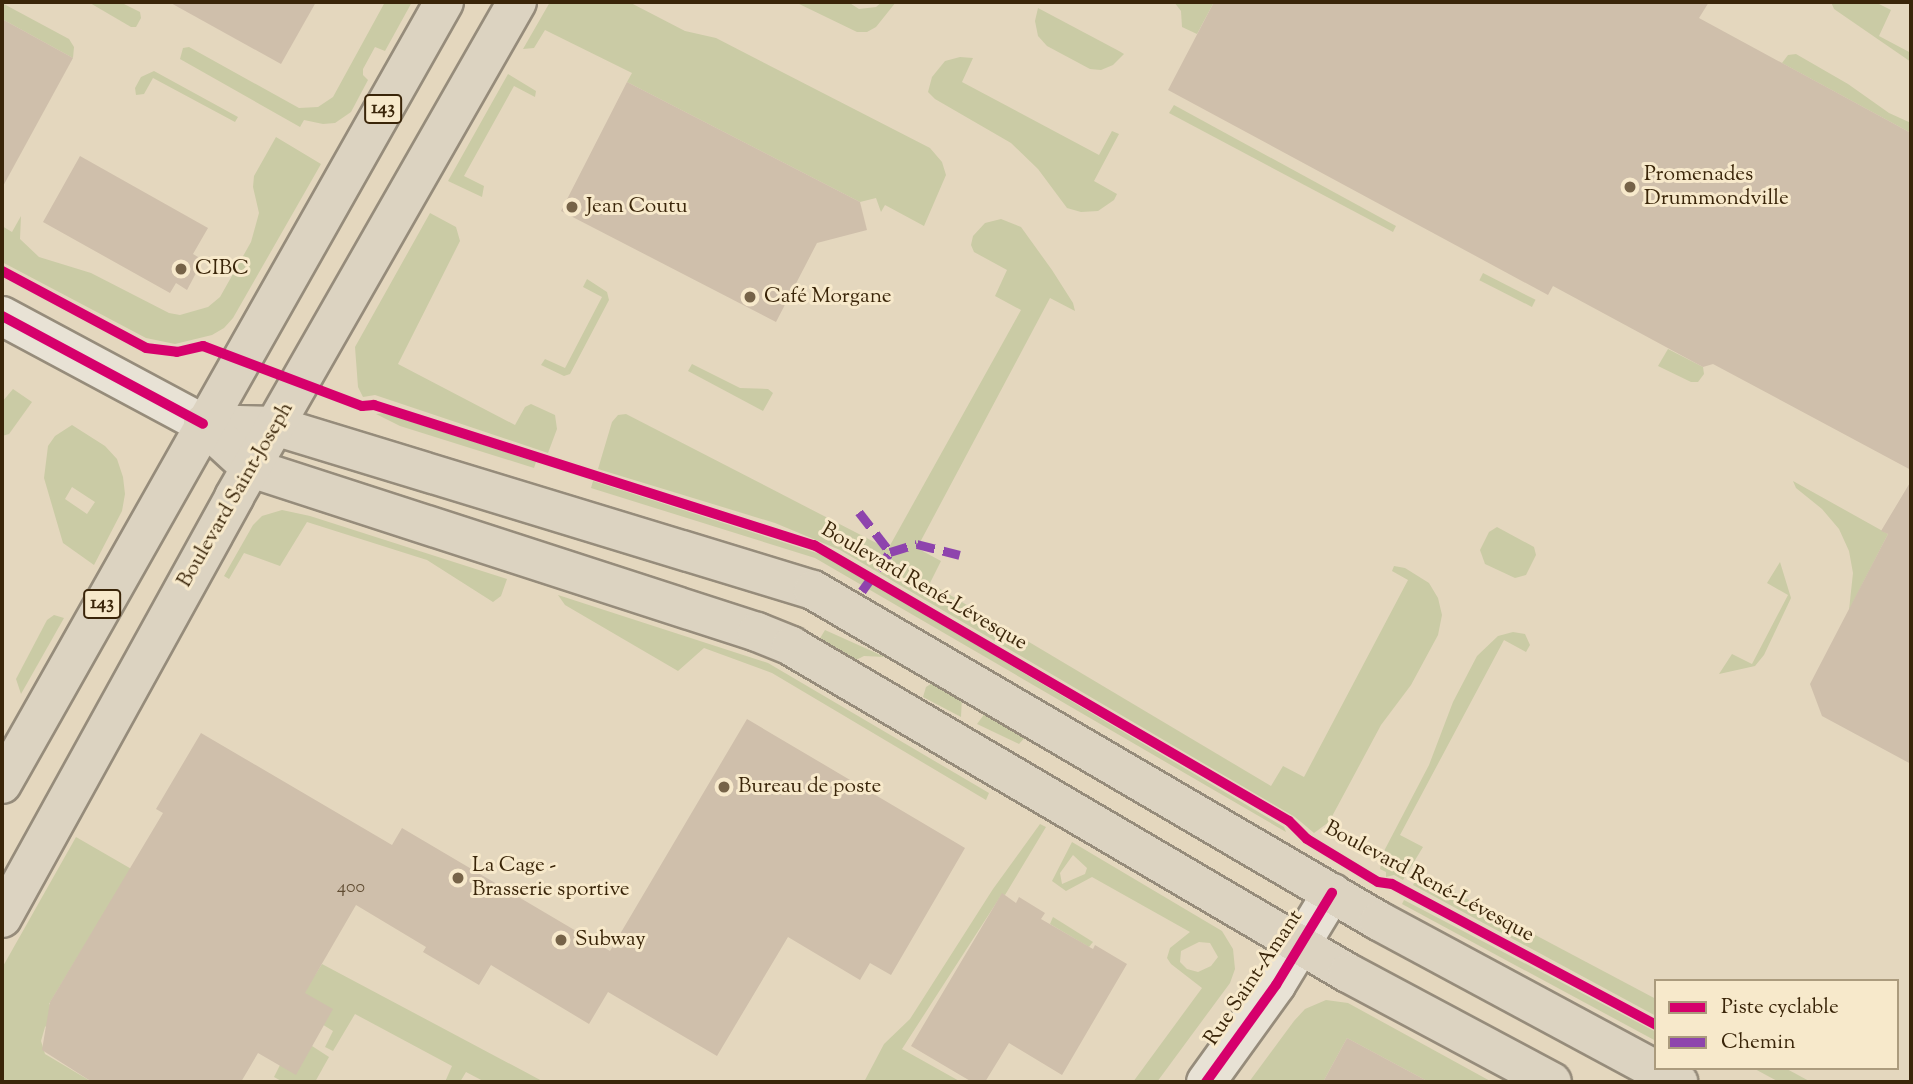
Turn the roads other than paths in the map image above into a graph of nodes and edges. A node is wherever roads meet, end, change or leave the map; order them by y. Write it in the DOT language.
graph roads {
  1 [pos="444,2"];
  2 [pos="517,2"];
  3 [pos="2,316"];
  4 [pos="203,424"];
  5 [pos="275,426"];
  6 [pos="251,468"];
  7 [pos="2,784"];
  8 [pos="1332,893"];
  9 [pos="2,918"];
  10 [pos="1301,945"];
  11 [pos="1654,1069"];
  12 [pos="1655,1070"];
  13 [pos="1206,1082"];
  14 [pos="1552,1082"];
  15 [pos="1678,1082"];
  1 -- 4 [label="main road, 143"];
  2 -- 5 [label="main road, Boulevard Saint-Joseph"];
  3 -- 4 [label="street"];
  4 -- 5 [label="main road"];
  4 -- 6 [label="main road"];
  4 -- 7 [label="main road, 143"];
  5 -- 6 [label="main road, Boulevard Saint-Joseph"];
  5 -- 8 [label="main road"];
  6 -- 9 [label="main road, Boulevard Saint-Joseph"];
  6 -- 10 [label="main road"];
  8 -- 10 [label="street, Rue Saint-Amant"];
  8 -- 11 [label="main road"];
  10 -- 13 [label="street, Rue Saint-Amant"];
  10 -- 14 [label="main road"];
  12 -- 15 [label="main road"];
}
